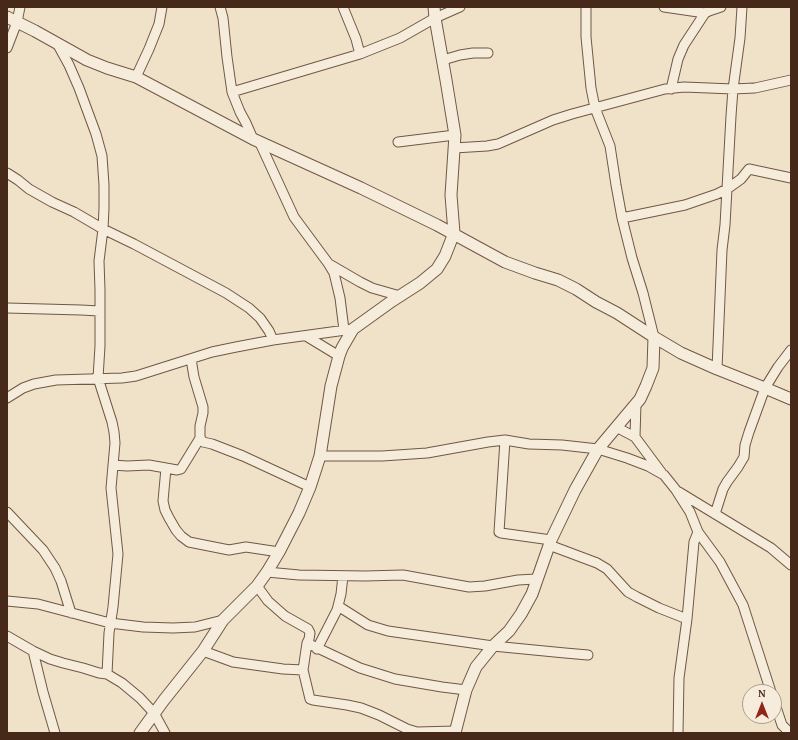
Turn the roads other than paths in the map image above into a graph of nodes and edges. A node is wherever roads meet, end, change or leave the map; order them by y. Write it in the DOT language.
graph roads {
  1 [pos="20,7"];
  2 [pos="162,7"];
  3 [pos="220,7"];
  4 [pos="343,7"];
  5 [pos="460,7"];
  6 [pos="586,7"];
  7 [pos="664,7"];
  8 [pos="721,7"];
  9 [pos="742,7"];
  10 [pos="435,13"];
  11 [pos="705,13"];
  12 [pos="12,19"];
  13 [pos="56,43"];
  14 [pos="7,48"];
  15 [pos="488,52"];
  16 [pos="360,54"];
  17 [pos="443,60"];
  18 [pos="136,77"];
  19 [pos="791,80"];
  20 [pos="671,88"];
  21 [pos="733,89"];
  22 [pos="232,92"];
  23 [pos="595,108"];
  24 [pos="455,135"];
  25 [pos="256,141"];
  26 [pos="398,142"];
  27 [pos="454,148"];
  28 [pos="7,173"];
  29 [pos="791,178"];
  30 [pos="727,190"];
  31 [pos="622,218"];
  32 [pos="103,229"];
  33 [pos="454,233"];
  34 [pos="328,263"];
  35 [pos="400,296"];
  36 [pos="7,308"];
  37 [pos="99,311"];
  38 [pos="349,330"];
  39 [pos="306,336"];
  40 [pos="654,337"];
  41 [pos="272,340"];
  42 [pos="791,350"];
  43 [pos="339,356"];
  44 [pos="191,359"];
  45 [pos="717,369"];
  46 [pos="98,378"];
  47 [pos="765,388"];
  48 [pos="7,398"];
  49 [pos="791,399"];
  50 [pos="636,403"];
  51 [pos="616,427"];
  52 [pos="635,437"];
  53 [pos="200,438"];
  54 [pos="505,440"];
  55 [pos="598,449"];
  56 [pos="320,456"];
  57 [pos="114,465"];
  58 [pos="166,468"];
  59 [pos="664,475"];
  60 [pos="310,487"];
  61 [pos="676,490"];
  62 [pos="7,512"];
  63 [pos="715,514"];
  64 [pos="698,532"];
  65 [pos="550,542"];
  66 [pos="279,552"];
  67 [pos="791,565"];
  68 [pos="267,572"];
  69 [pos="343,576"];
  70 [pos="536,579"];
  71 [pos="257,586"];
  72 [pos="7,601"];
  73 [pos="338,606"];
  74 [pos="71,613"];
  75 [pos="687,619"];
  76 [pos="223,620"];
  77 [pos="110,623"];
  78 [pos="7,636"];
  79 [pos="307,643"];
  80 [pos="493,646"];
  81 [pos="317,649"];
  82 [pos="33,651"];
  83 [pos="203,651"];
  84 [pos="588,655"];
  85 [pos="303,670"];
  86 [pos="107,674"];
  87 [pos="768,684"];
  88 [pos="466,690"];
  89 [pos="154,713"];
  90 [pos="455,732"];
  91 [pos="55,733"];
  92 [pos="140,733"];
  93 [pos="165,733"];
  94 [pos="678,733"];
  1 -- 12 [label="street"];
  2 -- 18 [label="street"];
  3 -- 22 [label="street"];
  4 -- 16 [label="street"];
  5 -- 10 [label="street"];
  6 -- 23 [label="street"];
  7 -- 11 [label="street"];
  8 -- 11 [label="street"];
  9 -- 21 [label="street"];
  10 -- 16 [label="street"];
  10 -- 17 [label="street"];
  11 -- 20 [label="street"];
  12 -- 13 [label="street"];
  12 -- 14 [label="street"];
  13 -- 18 [label="street"];
  13 -- 32 [label="street"];
  15 -- 17 [label="street"];
  16 -- 22 [label="street"];
  17 -- 24 [label="street"];
  18 -- 25 [label="street"];
  19 -- 21 [label="street"];
  20 -- 21 [label="street"];
  20 -- 23 [label="street"];
  21 -- 30 [label="street"];
  22 -- 25 [label="street"];
  23 -- 27 [label="street"];
  23 -- 31 [label="street"];
  24 -- 26 [label="street"];
  24 -- 27 [label="street"];
  25 -- 33 [label="street"];
  25 -- 34 [label="street"];
  27 -- 33 [label="street"];
  28 -- 32 [label="street"];
  29 -- 30 [label="street"];
  30 -- 31 [label="street"];
  30 -- 45 [label="street"];
  31 -- 40 [label="street"];
  32 -- 37 [label="street"];
  32 -- 41 [label="street"];
  33 -- 35 [label="street"];
  33 -- 40 [label="street"];
  34 -- 35 [label="street"];
  34 -- 38 [label="street"];
  35 -- 38 [label="street"];
  36 -- 37 [label="street"];
  37 -- 46 [label="street"];
  38 -- 39 [label="street"];
  38 -- 43 [label="street"];
  39 -- 41 [label="street"];
  39 -- 43 [label="street"];
  40 -- 45 [label="street"];
  40 -- 50 [label="street"];
  41 -- 44 [label="street"];
  42 -- 47 [label="street"];
  43 -- 56 [label="street"];
  44 -- 46 [label="street"];
  44 -- 53 [label="street"];
  45 -- 47 [label="street"];
  46 -- 48 [label="street"];
  46 -- 57 [label="street"];
  47 -- 49 [label="street"];
  47 -- 63 [label="street"];
  50 -- 51 [label="street"];
  50 -- 52 [label="street"];
  51 -- 52 [label="street"];
  51 -- 55 [label="street"];
  52 -- 59 [label="street"];
  53 -- 58 [label="street"];
  53 -- 60 [label="street"];
  54 -- 55 [label="street"];
  54 -- 56 [label="street"];
  54 -- 65 [label="street"];
  55 -- 59 [label="street"];
  55 -- 65 [label="street"];
  56 -- 60 [label="street"];
  57 -- 58 [label="street"];
  57 -- 77 [label="street"];
  58 -- 66 [label="street"];
  59 -- 61 [label="street"];
  60 -- 66 [label="street"];
  61 -- 63 [label="street"];
  61 -- 64 [label="street"];
  62 -- 74 [label="street"];
  63 -- 67 [label="street"];
  64 -- 75 [label="street"];
  64 -- 87 [label="street"];
  65 -- 70 [label="street"];
  65 -- 75 [label="street"];
  66 -- 68 [label="street"];
  68 -- 69 [label="street"];
  68 -- 71 [label="street"];
  69 -- 70 [label="street"];
  69 -- 73 [label="street"];
  70 -- 80 [label="street"];
  71 -- 76 [label="street"];
  71 -- 79 [label="street"];
  72 -- 74 [label="street"];
  73 -- 80 [label="street"];
  73 -- 81 [label="street"];
  74 -- 77 [label="street"];
  75 -- 94 [label="street"];
  76 -- 77 [label="street"];
  76 -- 83 [label="street"];
  77 -- 86 [label="street"];
  78 -- 82 [label="street"];
  79 -- 81 [label="street"];
  79 -- 85 [label="street"];
  80 -- 84 [label="street"];
  80 -- 88 [label="street"];
  81 -- 88 [label="street"];
  82 -- 86 [label="street"];
  82 -- 91 [label="street"];
  83 -- 85 [label="street"];
  83 -- 89 [label="street"];
  85 -- 90 [label="street"];
  86 -- 89 [label="street"];
  88 -- 90 [label="street"];
  89 -- 92 [label="street"];
  89 -- 93 [label="street"];
}
